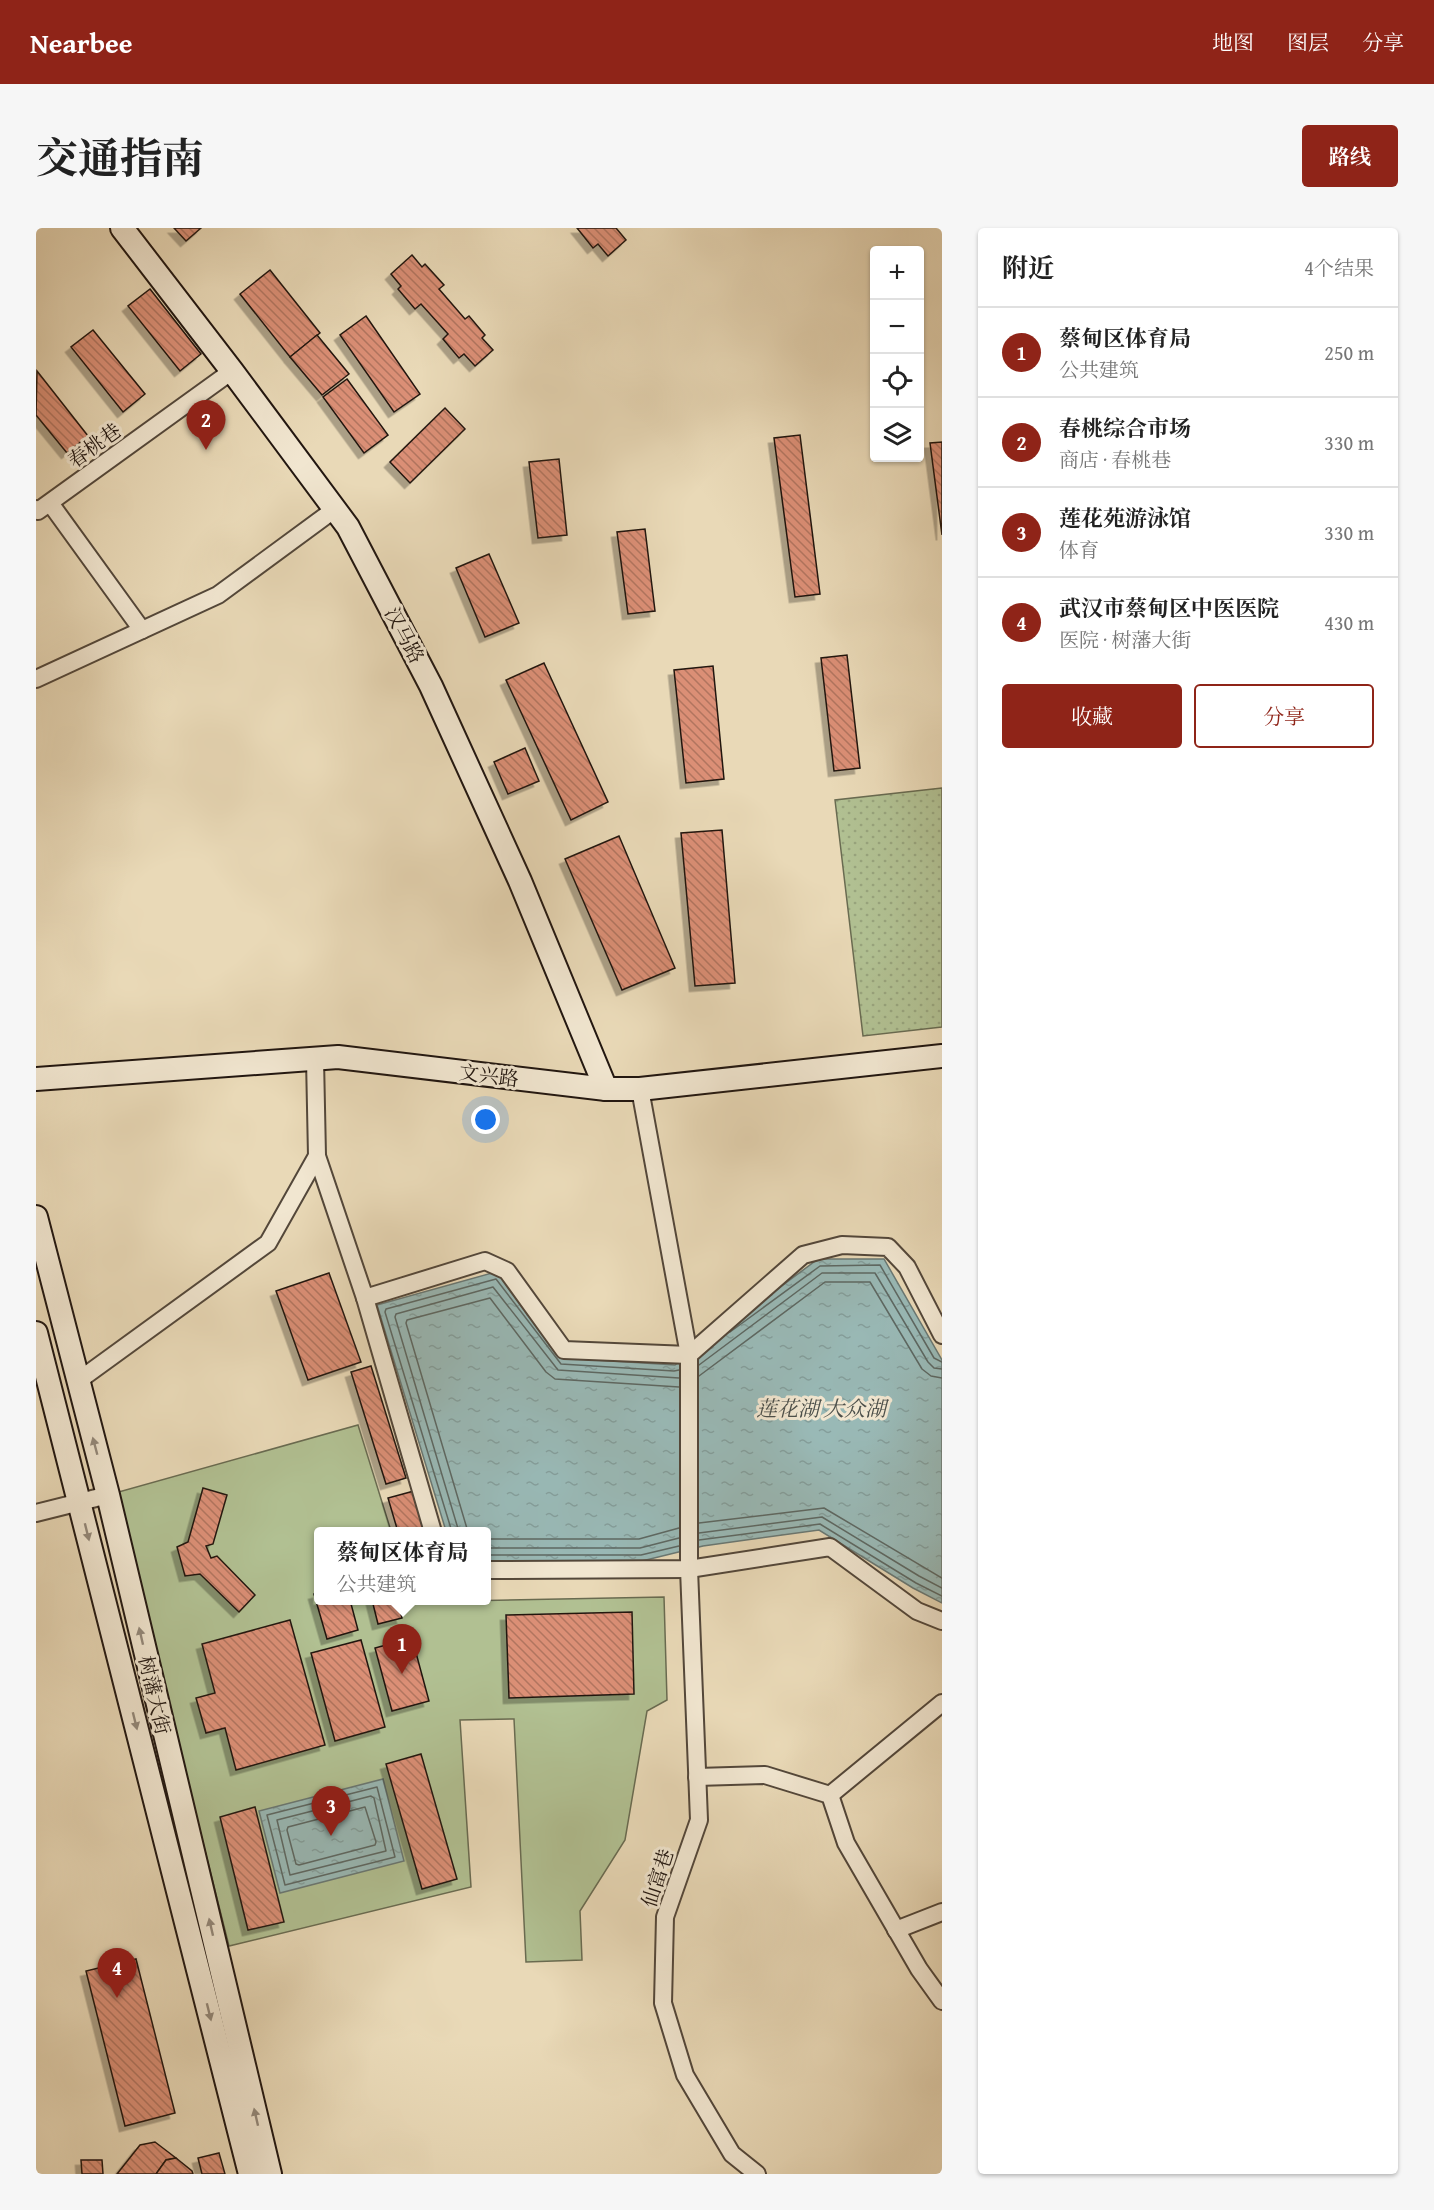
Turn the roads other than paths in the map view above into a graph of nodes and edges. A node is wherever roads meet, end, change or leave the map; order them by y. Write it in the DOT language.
graph roads {
  1 [pos="122,228"];
  2 [pos="232,371"];
  3 [pos="43,506"];
  4 [pos="335,509"];
  5 [pos="142,630"];
  6 [pos="36,679"];
  7 [pos="942,1056"];
  8 [pos="315,1059"];
  9 [pos="36,1079"];
  10 [pos="606,1089"];
  11 [pos="640,1089"];
  12 [pos="317,1156"];
  13 [pos="36,1217"];
  14 [pos="365,1298"];
  15 [pos="36,1333"];
  16 [pos="942,1335"];
  17 [pos="689,1355"];
  18 [pos="78,1381"];
  19 [pos="108,1495"];
  20 [pos="79,1503"];
  21 [pos="36,1513"];
  22 [pos="432,1527"];
  23 [pos="689,1569"];
  24 [pos="491,1570"];
  25 [pos="942,1621"];
  26 [pos="942,1702"];
  27 [pos="697,1777"];
  28 [pos="830,1795"];
  29 [pos="942,1912"];
  30 [pos="896,1930"];
  31 [pos="942,2001"];
  32 [pos="250,2174"];
  33 [pos="270,2174"];
  34 [pos="757,2174"];
  1 -- 2 [label="street, 汉马路"];
  2 -- 3 [label="street, 春桃巷"];
  2 -- 4 [label="street, 汉马路"];
  3 -- 5 [label="street, 春桃巷"];
  4 -- 5 [label="street"];
  4 -- 10 [label="street, 汉马路"];
  5 -- 6 [label="street"];
  7 -- 11 [label="street, 文兴路"];
  8 -- 9 [label="street, 文兴路"];
  8 -- 10 [label="street, 文兴路"];
  8 -- 12 [label="street"];
  10 -- 11 [label="street, 文兴路"];
  11 -- 17 [label="street, 仙富巷"];
  12 -- 14 [label="street"];
  12 -- 18 [label="street"];
  13 -- 18 [label="street, 树藩大街"];
  14 -- 17 [label="street"];
  14 -- 22 [label="street"];
  15 -- 20 [label="street, 树藩大街"];
  16 -- 17 [label="street"];
  17 -- 23 [label="street, 仙富巷"];
  19 -- 18 [label="street, 树藩大街, one-way"];
  19 -- 20 [label="street"];
  33 -- 19 [label="street, 树藩大街, one-way"];
  20 -- 21 [label="street"];
  20 -- 32 [label="street, 树藩大街, one-way"];
  23 -- 24 [label="street"];
  23 -- 25 [label="street"];
  23 -- 27 [label="street, 仙富巷"];
  26 -- 28 [label="street"];
  27 -- 28 [label="street"];
  27 -- 34 [label="street, 仙富巷"];
  28 -- 30 [label="street"];
  29 -- 30 [label="street"];
  30 -- 31 [label="street"];
}
